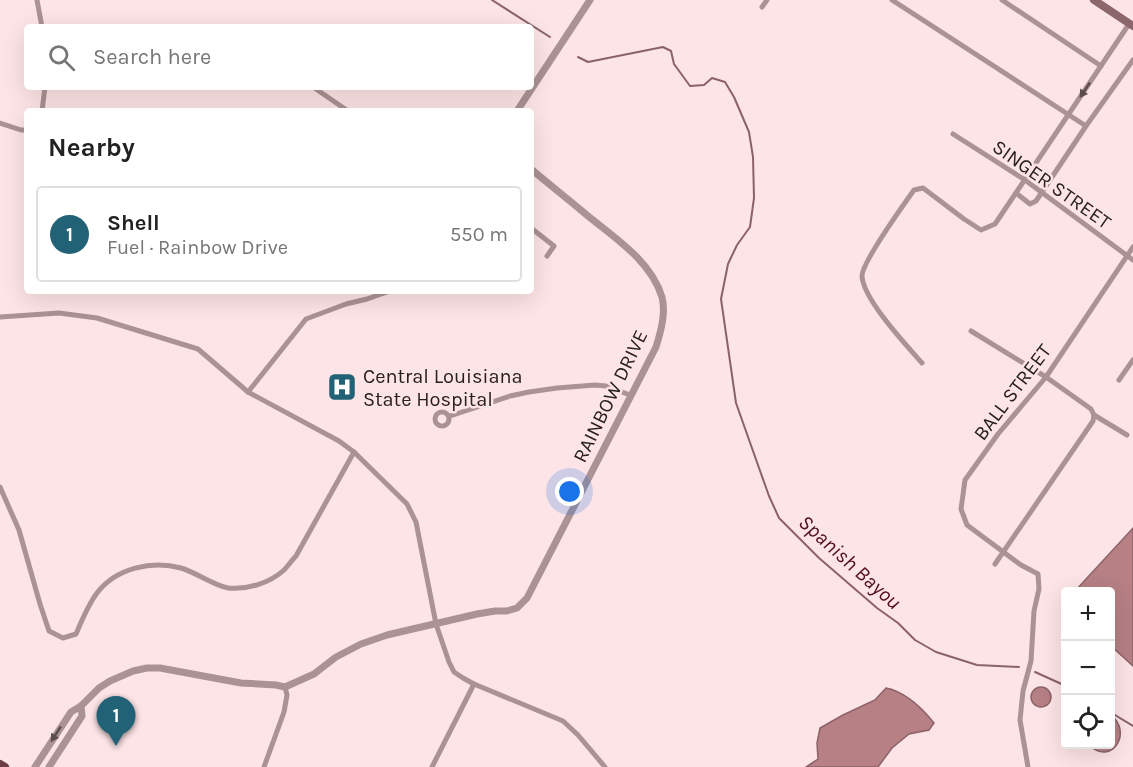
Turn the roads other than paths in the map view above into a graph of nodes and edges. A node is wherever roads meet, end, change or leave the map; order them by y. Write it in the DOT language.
graph roads {
  1 [pos="37,0"];
  2 [pos="590,0"];
  3 [pos="767,0"];
  4 [pos="892,0"];
  5 [pos="1002,0"];
  6 [pos="1095,0"];
  7 [pos="762,7"];
  8 [pos="41,24"];
  9 [pos="1131,25"];
  10 [pos="1133,60"];
  11 [pos="1101,66"];
  12 [pos="534,85"];
  13 [pos="45,90"];
  14 [pos="317,90"];
  15 [pos="531,90"];
  16 [pos="42,108"];
  17 [pos="344,108"];
  18 [pos="519,108"];
  19 [pos="1068,115"];
  20 [pos="0,123"];
  21 [pos="1086,126"];
  22 [pos="24,130"];
  23 [pos="953,134"];
  24 [pos="534,171"];
  25 [pos="1025,180"];
  26 [pos="1041,192"];
  27 [pos="1016,193"];
  28 [pos="534,230"];
  29 [pos="1133,247"];
  30 [pos="547,256"];
  31 [pos="1130,258"];
  32 [pos="381,294"];
  33 [pos="0,317"];
  34 [pos="971,331"];
  35 [pos="1133,360"];
  36 [pos="922,363"];
  37 [pos="1046,377"];
  38 [pos="1119,380"];
  39 [pos="248,392"];
  40 [pos="630,396"];
  41 [pos="1094,415"];
  42 [pos="450,417"];
  43 [pos="1127,435"];
  44 [pos="354,452"];
  45 [pos="0,487"];
  46 [pos="1002,551"];
  47 [pos="995,564"];
  48 [pos="436,624"];
  49 [pos="474,684"];
  50 [pos="285,687"];
  51 [pos="81,706"];
  52 [pos="0,764"];
  53 [pos="5,767"];
  54 [pos="35,767"];
  55 [pos="49,767"];
  56 [pos="264,767"];
  57 [pos="432,767"];
  58 [pos="605,767"];
  59 [pos="1028,767"];
  1 -- 8 [label="street"];
  2 -- 12 [label="street"];
  3 -- 7 [label="street"];
  4 -- 19 [label="street"];
  5 -- 11 [label="street"];
  6 -- 9 [label="main road"];
  9 -- 11 [label="street"];
  10 -- 21 [label="street"];
  11 -- 19 [label="street, one-way"];
  13 -- 16 [label="street"];
  14 -- 17 [label="street"];
  15 -- 18 [label="street"];
  19 -- 21 [label="street"];
  19 -- 25 [label="street"];
  20 -- 22 [label="street"];
  21 -- 26 [label="street"];
  23 -- 25 [label="street, SINGER STREET"];
  24 -- 40 [label="street, RAINBOW DRIVE"];
  25 -- 26 [label="street, SINGER STREET"];
  25 -- 27 [label="street"];
  26 -- 27 [label="street"];
  26 -- 31 [label="street, SINGER STREET"];
  27 -- 36 [label="street"];
  28 -- 30 [label="street"];
  29 -- 31 [label="street, BALL STREET"];
  31 -- 37 [label="street, BALL STREET"];
  32 -- 39 [label="street"];
  33 -- 39 [label="street"];
  34 -- 37 [label="street"];
  35 -- 38 [label="street"];
  37 -- 41 [label="street"];
  37 -- 46 [label="street, BALL STREET"];
  39 -- 44 [label="street"];
  40 -- 42 [label="street"];
  40 -- 48 [label="street, RAINBOW DRIVE"];
  41 -- 43 [label="street"];
  41 -- 46 [label="street"];
  44 -- 45 [label="street"];
  44 -- 48 [label="street"];
  46 -- 47 [label="street"];
  46 -- 59 [label="street, BALL STREET"];
  48 -- 49 [label="street"];
  48 -- 50 [label="street, RAINBOW DRIVE"];
  49 -- 57 [label="street"];
  49 -- 58 [label="street"];
  50 -- 51 [label="street"];
  50 -- 56 [label="street"];
  51 -- 54 [label="street, one-way"];
  51 -- 55 [label="street"];
  52 -- 53 [label="highway"];
}
